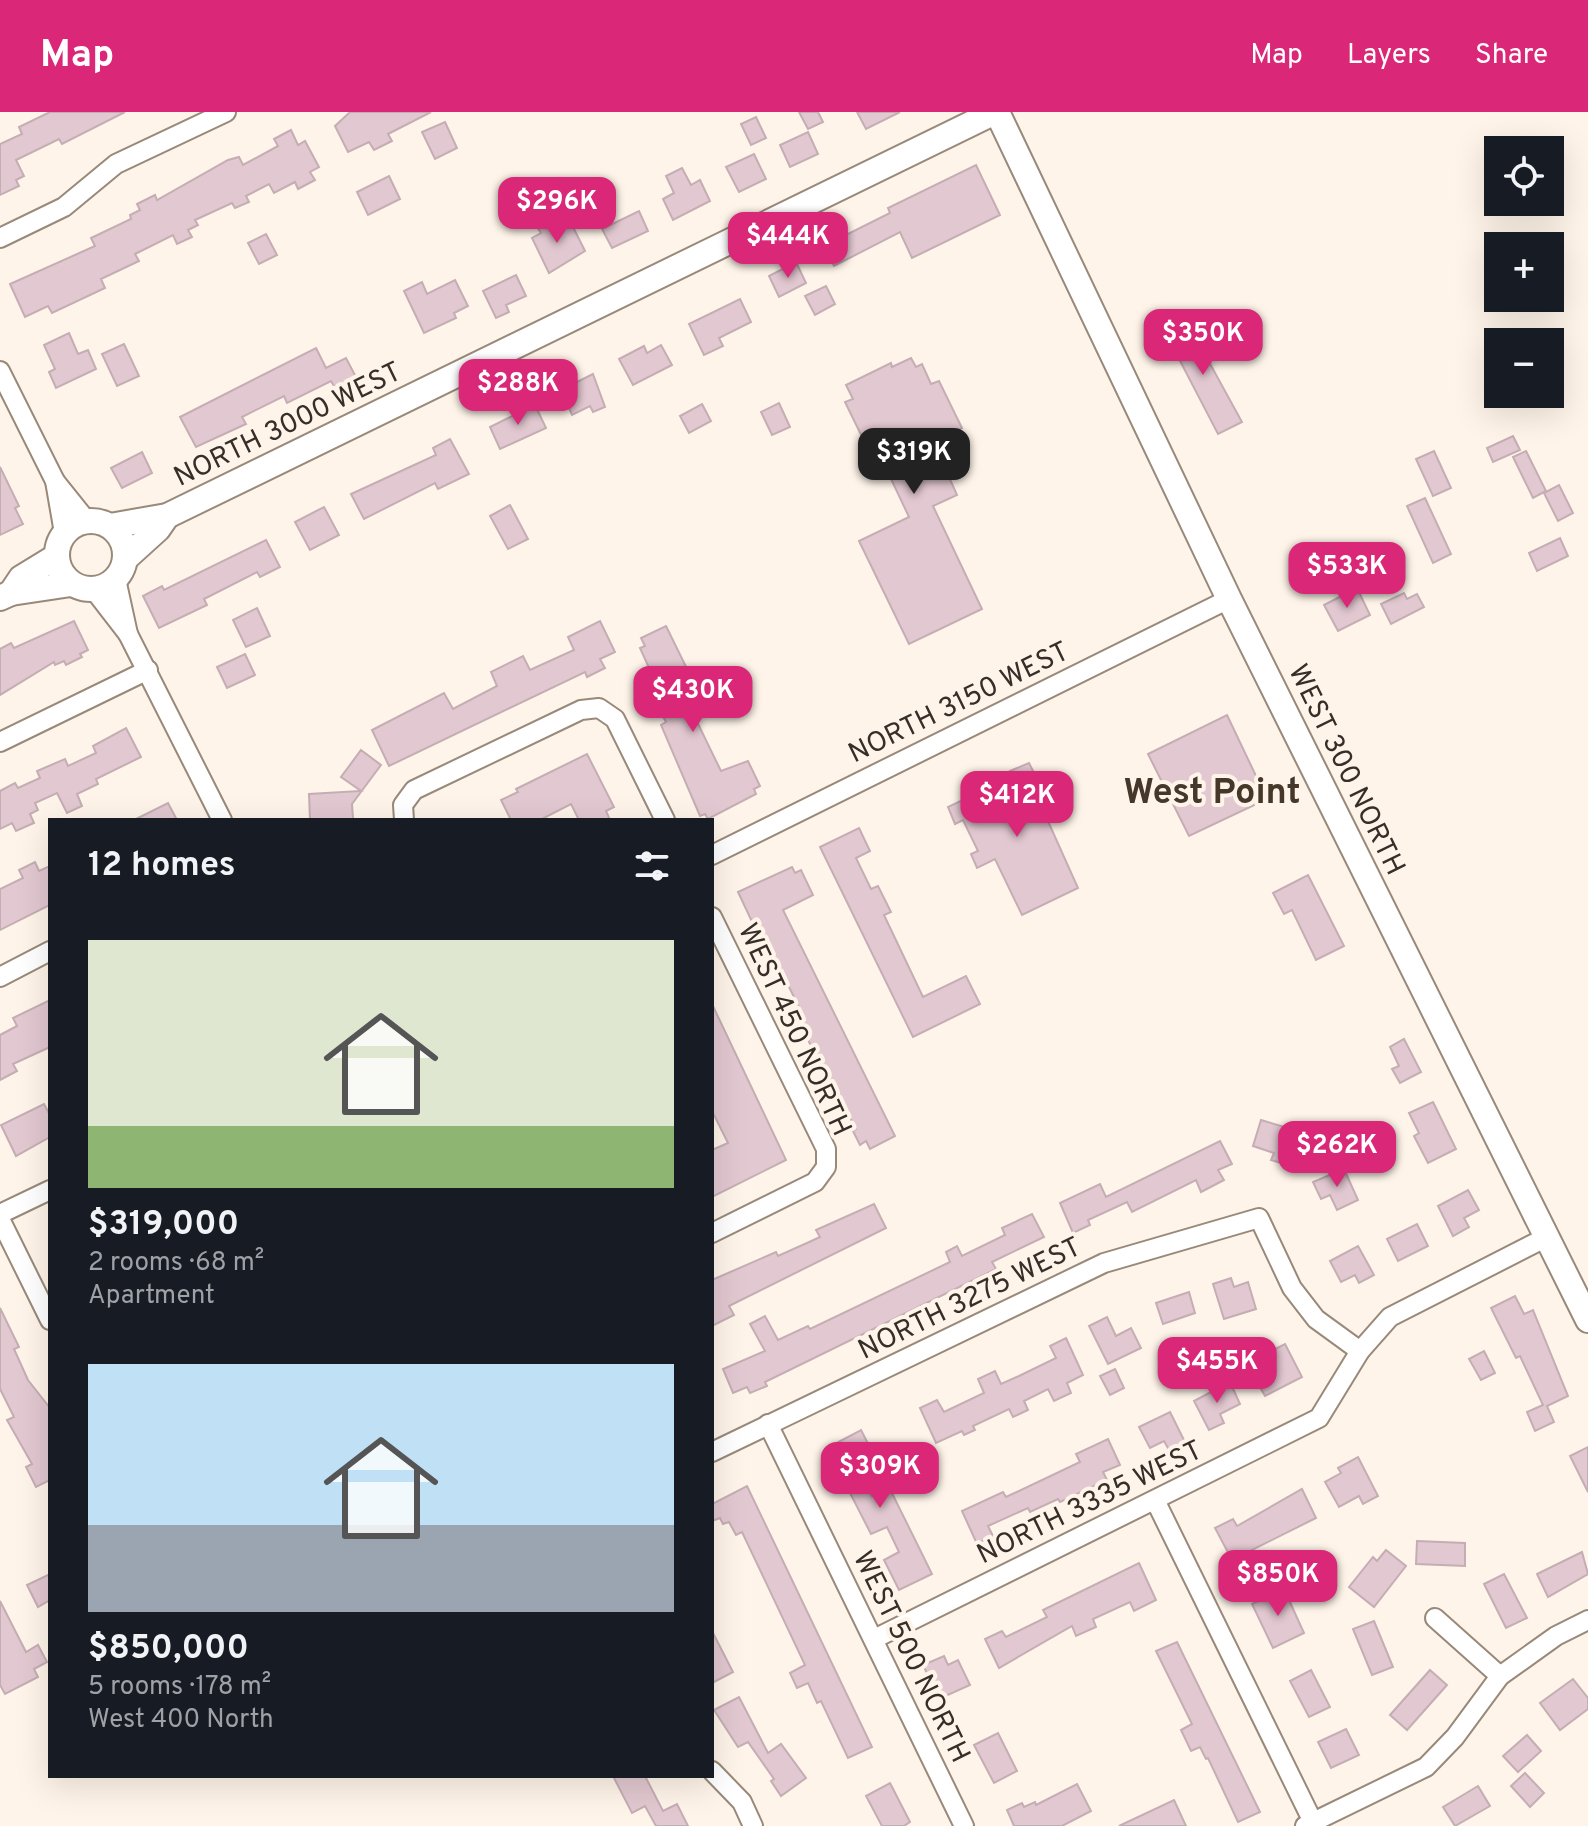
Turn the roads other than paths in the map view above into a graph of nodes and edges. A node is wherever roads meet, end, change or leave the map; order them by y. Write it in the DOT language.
graph roads {
  1 [pos="226,112"];
  2 [pos="996,112"];
  3 [pos="0,238"];
  4 [pos="0,371"];
  5 [pos="55,481"];
  6 [pos="167,516"];
  7 [pos="99,524"];
  8 [pos="60,545"];
  9 [pos="102,578"];
  10 [pos="5,595"];
  11 [pos="1229,599"];
  12 [pos="148,670"];
  13 [pos="0,742"];
  14 [pos="403,813"];
  15 [pos="221,818"];
  16 [pos="664,818"];
  17 [pos="714,854"];
  18 [pos="714,921"];
  19 [pos="48,952"];
  20 [pos="0,977"];
  21 [pos="48,1191"];
  22 [pos="0,1216"];
  23 [pos="714,1232"];
  24 [pos="1547,1237"];
  25 [pos="48,1316"];
  26 [pos="1588,1320"];
  27 [pos="1360,1351"];
  28 [pos="768,1424"];
  29 [pos="714,1451"];
  30 [pos="1155,1500"];
  31 [pos="1435,1618"];
  32 [pos="1588,1620"];
  33 [pos="874,1639"];
  34 [pos="1500,1676"];
  35 [pos="714,1773"];
  36 [pos="1309,1824"];
  37 [pos="753,1826"];
  38 [pos="964,1826"];
  1 -- 3 [label="street"];
  2 -- 6 [label="main road, NORTH 3000 WEST"];
  2 -- 11 [label="main road, WEST 300 NORTH"];
  4 -- 5 [label="street"];
  5 -- 7 [label="street"];
  5 -- 8 [label="street"];
  6 -- 7 [label="main road, NORTH 3000 WEST"];
  6 -- 9 [label="main road, NORTH 3000 WEST"];
  7 -- 8 [label="main road, NORTH 3000 WEST"];
  7 -- 9 [label="main road"];
  8 -- 9 [label="main road"];
  8 -- 10 [label="main road"];
  9 -- 10 [label="main road"];
  9 -- 12 [label="street"];
  11 -- 17 [label="street, NORTH 3150 WEST"];
  11 -- 24 [label="main road, WEST 300 NORTH"];
  12 -- 13 [label="street"];
  12 -- 15 [label="street"];
  14 -- 16 [label="street"];
  18 -- 23 [label="street, WEST 450 NORTH"];
  19 -- 20 [label="street"];
  21 -- 22 [label="street"];
  22 -- 25 [label="street"];
  24 -- 26 [label="main road, WEST 300 NORTH"];
  24 -- 27 [label="street, NORTH 3335 WEST"];
  27 -- 28 [label="street, NORTH 3275 WEST"];
  27 -- 30 [label="street, NORTH 3335 WEST"];
  28 -- 29 [label="street, NORTH 3275 WEST"];
  28 -- 33 [label="street, WEST 500 NORTH"];
  30 -- 33 [label="street, NORTH 3335 WEST"];
  30 -- 36 [label="street"];
  31 -- 34 [label="street"];
  32 -- 34 [label="street"];
  33 -- 38 [label="street, WEST 500 NORTH"];
  34 -- 36 [label="street"];
  35 -- 37 [label="street"];
}
